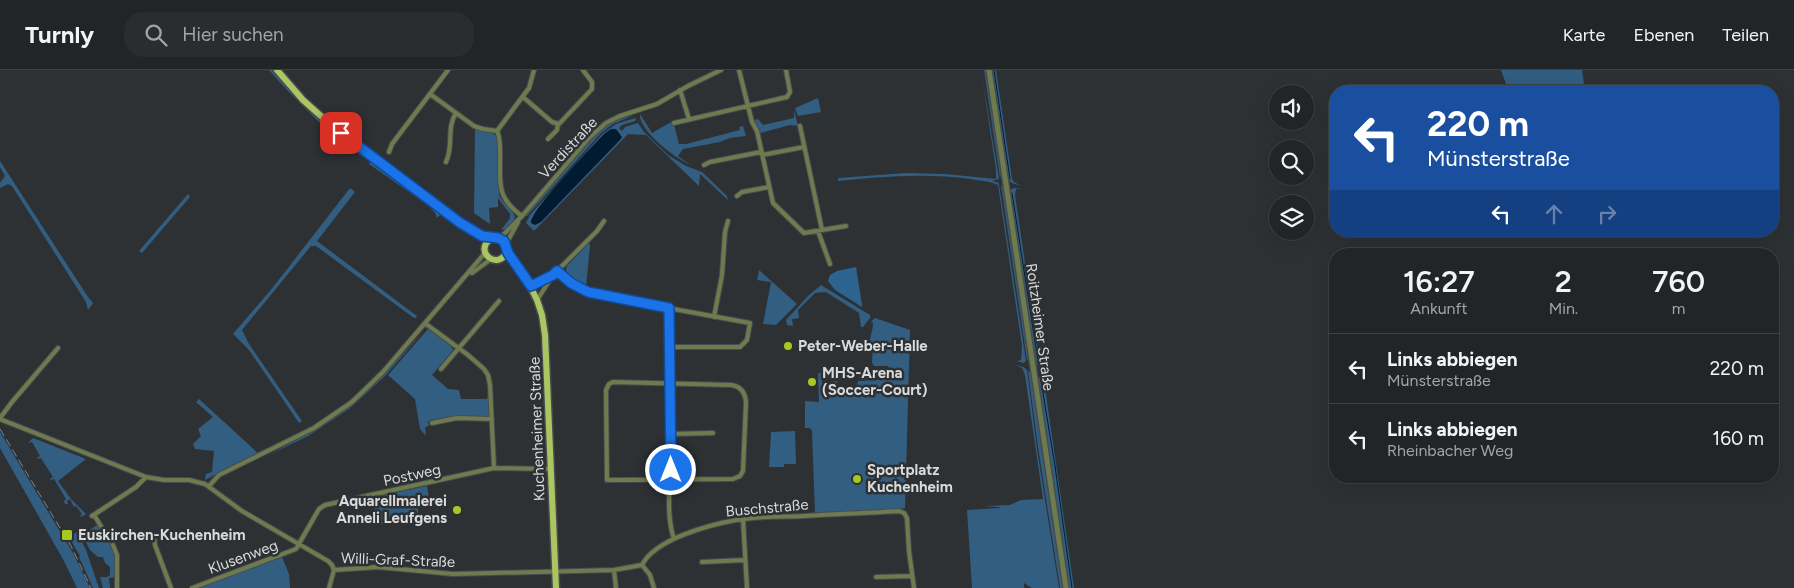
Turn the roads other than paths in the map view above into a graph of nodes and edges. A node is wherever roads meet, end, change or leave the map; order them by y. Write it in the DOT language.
graph roads {
  1 [pos="277,70"];
  2 [pos="448,70"];
  3 [pos="534,70"];
  4 [pos="583,70"];
  5 [pos="721,70"];
  6 [pos="739,70"];
  7 [pos="786,70"];
  8 [pos="989,70"];
  9 [pos="680,90"];
  10 [pos="430,94"];
  11 [pos="523,97"];
  12 [pos="748,105"];
  13 [pos="456,113"];
  14 [pos="689,119"];
  15 [pos="674,123"];
  16 [pos="558,124"];
  17 [pos="800,126"];
  18 [pos="498,133"];
  19 [pos="548,139"];
  20 [pos="804,146"];
  21 [pos="389,152"];
  22 [pos="762,153"];
  23 [pos="446,162"];
  24 [pos="704,165"];
  25 [pos="769,186"];
  26 [pos="737,196"];
  27 [pos="522,216"];
  28 [pos="604,221"];
  29 [pos="728,221"];
  30 [pos="459,222"];
  31 [pos="846,226"];
  32 [pos="820,231"];
  33 [pos="492,238"];
  34 [pos="500,238"];
  35 [pos="506,247"];
  36 [pos="485,250"];
  37 [pos="491,259"];
  38 [pos="500,259"];
  39 [pos="830,264"];
  40 [pos="557,271"];
  41 [pos="523,274"];
  42 [pos="553,275"];
  43 [pos="466,277"];
  44 [pos="531,286"];
  45 [pos="537,300"];
  46 [pos="499,301"];
  47 [pos="669,308"];
  48 [pos="714,317"];
  49 [pos="426,324"];
  50 [pos="670,347"];
  51 [pos="58,348"];
  52 [pos="459,348"];
  53 [pos="441,369"];
  54 [pos="670,383"];
  55 [pos="0,419"];
  56 [pos="492,419"];
  57 [pos="432,423"];
  58 [pos="713,433"];
  59 [pos="671,434"];
  60 [pos="494,468"];
  61 [pos="551,469"];
  62 [pos="146,477"];
  63 [pos="670,479"];
  64 [pos="209,486"];
  65 [pos="743,519"];
  66 [pos="104,531"];
  67 [pos="154,537"];
  68 [pos="674,539"];
  69 [pos="299,544"];
  70 [pos="113,545"];
  71 [pos="745,560"];
  72 [pos="702,562"];
  73 [pos="642,565"];
  74 [pos="334,570"];
  75 [pos="555,570"];
  76 [pos="614,570"];
  77 [pos="912,576"];
  78 [pos="876,577"];
  79 [pos="118,588"];
  80 [pos="171,588"];
  81 [pos="192,588"];
  82 [pos="329,588"];
  83 [pos="556,588"];
  84 [pos="616,588"];
  85 [pos="654,588"];
  86 [pos="746,588"];
  87 [pos="914,588"];
  88 [pos="1066,588"];
  1 -- 30 [label="main road"];
  2 -- 10 [label="street"];
  3 -- 11 [label="street"];
  4 -- 16 [label="street"];
  5 -- 9 [label="street, Verdistraße"];
  6 -- 12 [label="street"];
  7 -- 12 [label="street"];
  8 -- 88 [label="street, Roitzheimer Straße"];
  9 -- 14 [label="street"];
  9 -- 27 [label="street, Verdistraße"];
  10 -- 13 [label="street"];
  10 -- 21 [label="street"];
  11 -- 16 [label="street"];
  11 -- 18 [label="street"];
  12 -- 14 [label="street"];
  12 -- 22 [label="street"];
  13 -- 18 [label="street"];
  13 -- 23 [label="street"];
  14 -- 15 [label="street"];
  16 -- 19 [label="street"];
  17 -- 20 [label="street"];
  18 -- 27 [label="street"];
  20 -- 22 [label="street"];
  20 -- 32 [label="street"];
  22 -- 24 [label="street"];
  22 -- 25 [label="street"];
  25 -- 26 [label="street"];
  25 -- 32 [label="street"];
  27 -- 34 [label="street, Verdistraße"];
  27 -- 35 [label="street, Verdistraße"];
  28 -- 40 [label="street"];
  29 -- 48 [label="street"];
  30 -- 33 [label="main road"];
  30 -- 36 [label="main road"];
  31 -- 32 [label="street"];
  32 -- 39 [label="street"];
  33 -- 34 [label="main road"];
  33 -- 36 [label="main road"];
  34 -- 35 [label="main road"];
  35 -- 38 [label="main road"];
  35 -- 41 [label="main road, Kuchenheimer Straße"];
  36 -- 37 [label="main road"];
  36 -- 43 [label="street"];
  37 -- 38 [label="main road"];
  37 -- 43 [label="street"];
  38 -- 41 [label="main road, Kuchenheimer Straße"];
  40 -- 42 [label="street"];
  40 -- 47 [label="street"];
  41 -- 44 [label="main road, Kuchenheimer Straße"];
  42 -- 44 [label="street"];
  42 -- 45 [label="street"];
  43 -- 49 [label="street"];
  44 -- 45 [label="main road, Kuchenheimer Straße"];
  45 -- 61 [label="main road, Kuchenheimer Straße"];
  46 -- 52 [label="street"];
  47 -- 48 [label="street"];
  47 -- 50 [label="street"];
  48 -- 50 [label="street"];
  49 -- 52 [label="street"];
  49 -- 64 [label="street"];
  50 -- 54 [label="street"];
  51 -- 55 [label="street"];
  52 -- 53 [label="street"];
  52 -- 56 [label="street"];
  54 -- 59 [label="street"];
  54 -- 63 [label="street"];
  54 -- 63 [label="street"];
  55 -- 62 [label="street, Willi-Graf-Straße"];
  56 -- 57 [label="street"];
  56 -- 60 [label="street"];
  58 -- 59 [label="street"];
  59 -- 63 [label="street"];
  60 -- 61 [label="street, Postweg"];
  60 -- 69 [label="street, Postweg"];
  61 -- 75 [label="main road, Kuchenheimer Straße"];
  62 -- 64 [label="street, Willi-Graf-Straße"];
  62 -- 66 [label="street"];
  63 -- 68 [label="street"];
  64 -- 69 [label="street, Willi-Graf-Straße"];
  65 -- 68 [label="street, Buschstraße"];
  65 -- 71 [label="street"];
  65 -- 77 [label="street, Buschstraße"];
  67 -- 80 [label="street"];
  68 -- 73 [label="street, Buschstraße"];
  69 -- 74 [label="street, Willi-Graf-Straße"];
  69 -- 81 [label="street, Klusenweg"];
  70 -- 79 [label="street"];
  71 -- 72 [label="street"];
  71 -- 86 [label="street"];
  73 -- 76 [label="street"];
  73 -- 85 [label="street"];
  74 -- 75 [label="street, Willi-Graf-Straße"];
  74 -- 82 [label="street"];
  75 -- 76 [label="street"];
  75 -- 83 [label="main road, Kuchenheimer Straße"];
  76 -- 84 [label="street"];
  77 -- 78 [label="street"];
  77 -- 87 [label="street"];
}
